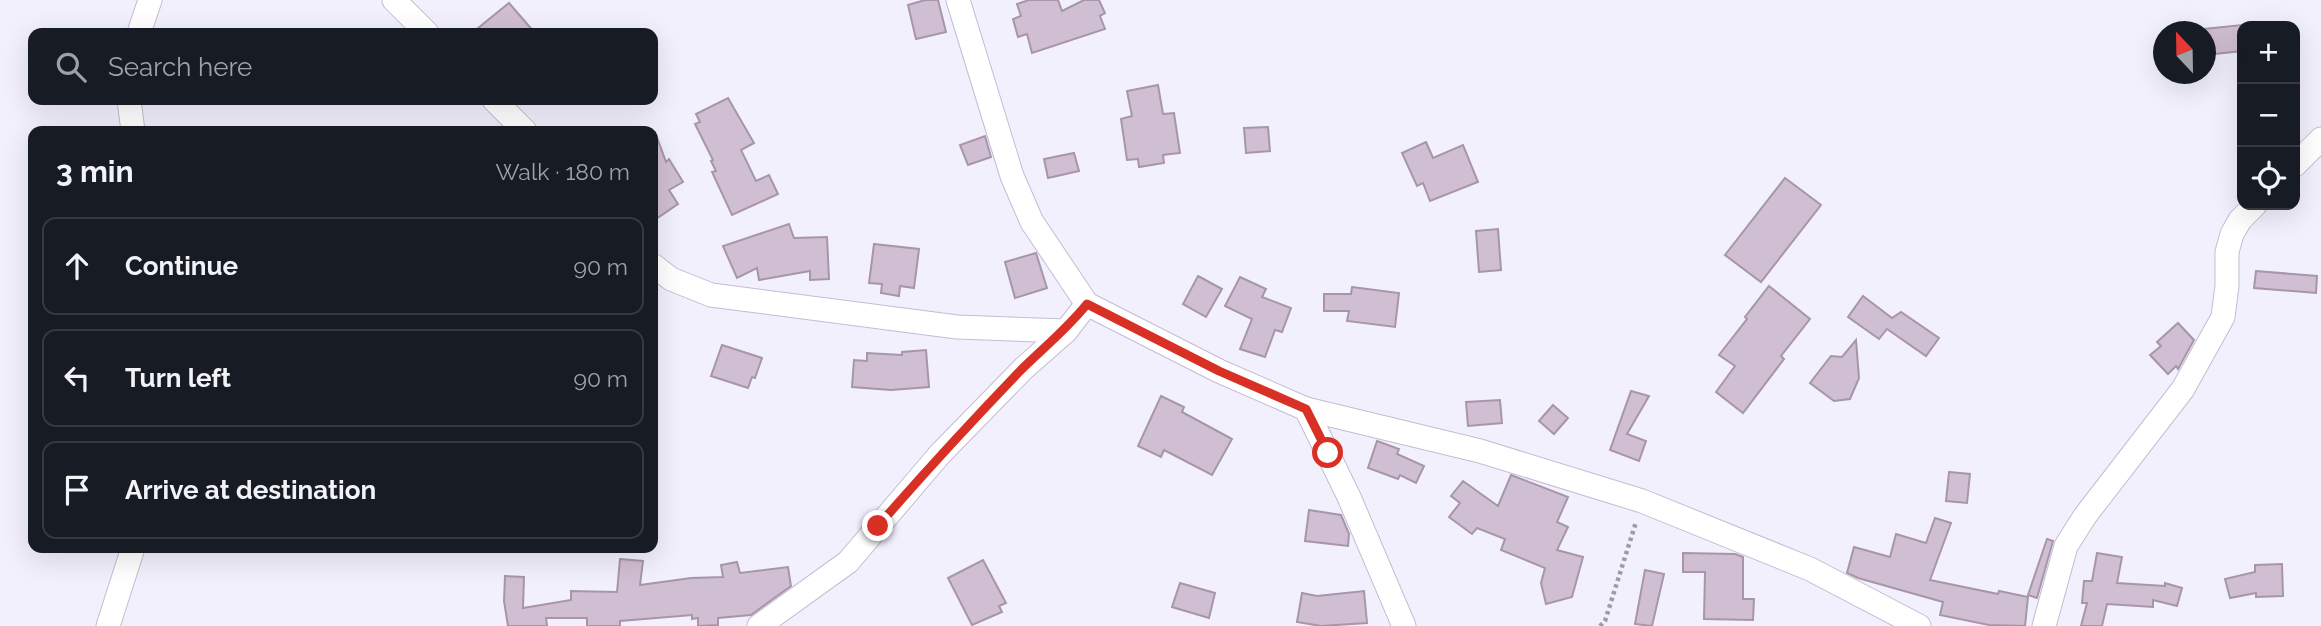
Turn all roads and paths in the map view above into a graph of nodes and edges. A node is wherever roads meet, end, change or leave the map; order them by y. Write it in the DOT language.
graph roads {
  1 [pos="150,0"];
  2 [pos="394,0"];
  3 [pos="958,0"];
  4 [pos="141,28"];
  5 [pos="422,28"];
  6 [pos="130,105"];
  7 [pos="499,105"];
  8 [pos="132,126"];
  9 [pos="520,126"];
  10 [pos="2321,139"];
  11 [pos="2300,160"];
  12 [pos="2250,210"];
  13 [pos="658,269"];
  14 [pos="1087,304"];
  15 [pos="1066,331"];
  16 [pos="1306,409"];
  17 [pos="1642,501"];
  18 [pos="130,553"];
  19 [pos="108,626"];
  20 [pos="759,626"];
  21 [pos="1404,626"];
  22 [pos="1600,626"];
  23 [pos="1919,626"];
  24 [pos="2044,626"];
  1 -- 4 [label="street"];
  2 -- 5 [label="street"];
  3 -- 14 [label="street"];
  6 -- 8 [label="street"];
  7 -- 9 [label="street"];
  10 -- 11 [label="street"];
  12 -- 24 [label="street"];
  13 -- 15 [label="street"];
  14 -- 15 [label="street"];
  14 -- 16 [label="street"];
  15 -- 20 [label="street"];
  16 -- 17 [label="street"];
  16 -- 21 [label="street"];
  17 -- 22 [label="path"];
  17 -- 23 [label="street"];
  18 -- 19 [label="street"];
}
